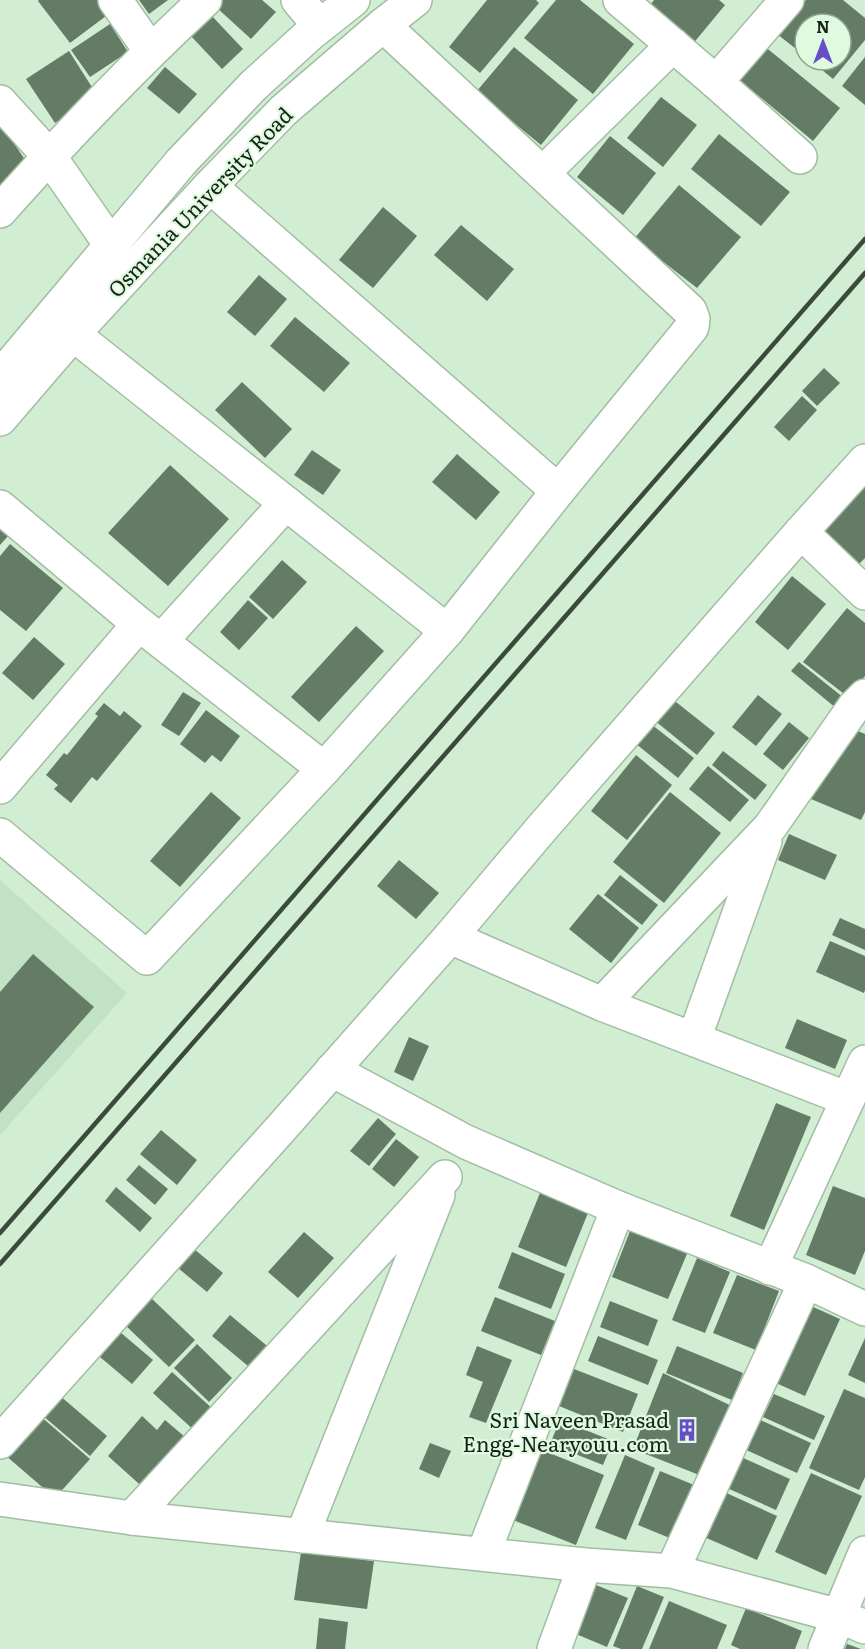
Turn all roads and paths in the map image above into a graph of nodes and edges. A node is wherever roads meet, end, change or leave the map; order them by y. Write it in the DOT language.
graph roads {
  1 [pos="115,0"];
  2 [pos="205,0"];
  3 [pos="298,0"];
  4 [pos="353,0"];
  5 [pos="415,0"];
  6 [pos="620,0"];
  7 [pos="787,0"];
  8 [pos="383,25"];
  9 [pos="320,26"];
  10 [pos="673,45"];
  11 [pos="150,50"];
  12 [pos="716,81"];
  13 [pos="0,102"];
  14 [pos="49,156"];
  15 [pos="800,157"];
  16 [pos="543,173"];
  17 [pos="210,186"];
  18 [pos="0,211"];
  19 [pos="111,245"];
  20 [pos="73,334"];
  21 [pos="0,377"];
  22 [pos="0,419"];
  23 [pos="865,461"];
  24 [pos="558,491"];
  25 [pos="286,504"];
  26 [pos="0,507"];
  27 [pos="801,532"];
  28 [pos="865,593"];
  29 [pos="447,631"];
  30 [pos="150,633"];
  31 [pos="861,705"];
  32 [pos="324,769"];
  33 [pos="0,787"];
  34 [pos="770,827"];
  35 [pos="0,835"];
  36 [pos="450,937"];
  37 [pos="602,1004"];
  38 [pos="694,1040"];
  39 [pos="865,1062"];
  40 [pos="332,1070"];
  41 [pos="848,1099"];
  42 [pos="466,1142"];
  43 [pos="445,1177"];
  44 [pos="618,1208"];
  45 [pos="770,1268"];
  46 [pos="806,1281"];
  47 [pos="865,1309"];
  48 [pos="0,1442"];
  49 [pos="0,1499"];
  50 [pos="132,1518"];
  51 [pos="302,1536"];
  52 [pos="865,1553"];
  53 [pos="483,1554"];
  54 [pos="585,1565"];
  55 [pos="672,1571"];
  56 [pos="852,1622"];
  57 [pos="554,1649"];
  58 [pos="825,1649"];
  1 -- 11 [label="street"];
  2 -- 11 [label="street"];
  3 -- 9 [label="street"];
  4 -- 9 [label="street, Osmania University Road"];
  5 -- 8 [label="street, Osmania University Road"];
  6 -- 10 [label="street"];
  7 -- 12 [label="street"];
  8 -- 16 [label="street"];
  8 -- 17 [label="street, Osmania University Road"];
  9 -- 19 [label="street, Osmania University Road"];
  10 -- 12 [label="street"];
  10 -- 16 [label="street"];
  11 -- 14 [label="street"];
  12 -- 15 [label="street"];
  13 -- 14 [label="street"];
  14 -- 18 [label="street"];
  14 -- 19 [label="street"];
  16 -- 24 [label="street"];
  17 -- 20 [label="street, Osmania University Road"];
  17 -- 24 [label="street"];
  19 -- 21 [label="street, Osmania University Road"];
  20 -- 22 [label="street, Osmania University Road"];
  20 -- 25 [label="street"];
  23 -- 27 [label="street"];
  24 -- 29 [label="street"];
  25 -- 29 [label="street"];
  25 -- 30 [label="street"];
  26 -- 30 [label="street"];
  27 -- 28 [label="street"];
  27 -- 36 [label="street"];
  29 -- 32 [label="street"];
  30 -- 32 [label="street"];
  30 -- 33 [label="street"];
  31 -- 34 [label="street"];
  32 -- 35 [label="street"];
  34 -- 37 [label="street"];
  34 -- 38 [label="street"];
  36 -- 37 [label="street"];
  36 -- 40 [label="street"];
  37 -- 38 [label="street"];
  38 -- 41 [label="street"];
  39 -- 41 [label="street"];
  40 -- 42 [label="street"];
  40 -- 48 [label="street"];
  41 -- 45 [label="street"];
  42 -- 43 [label="street"];
  42 -- 44 [label="street"];
  43 -- 50 [label="street"];
  43 -- 51 [label="street"];
  44 -- 45 [label="street"];
  44 -- 53 [label="street"];
  45 -- 46 [label="street"];
  46 -- 47 [label="street"];
  46 -- 55 [label="street"];
  49 -- 50 [label="street"];
  50 -- 51 [label="street"];
  51 -- 53 [label="street"];
  52 -- 56 [label="street"];
  53 -- 54 [label="street"];
  54 -- 55 [label="street"];
  54 -- 57 [label="street"];
  55 -- 56 [label="street"];
  56 -- 58 [label="street"];
}
